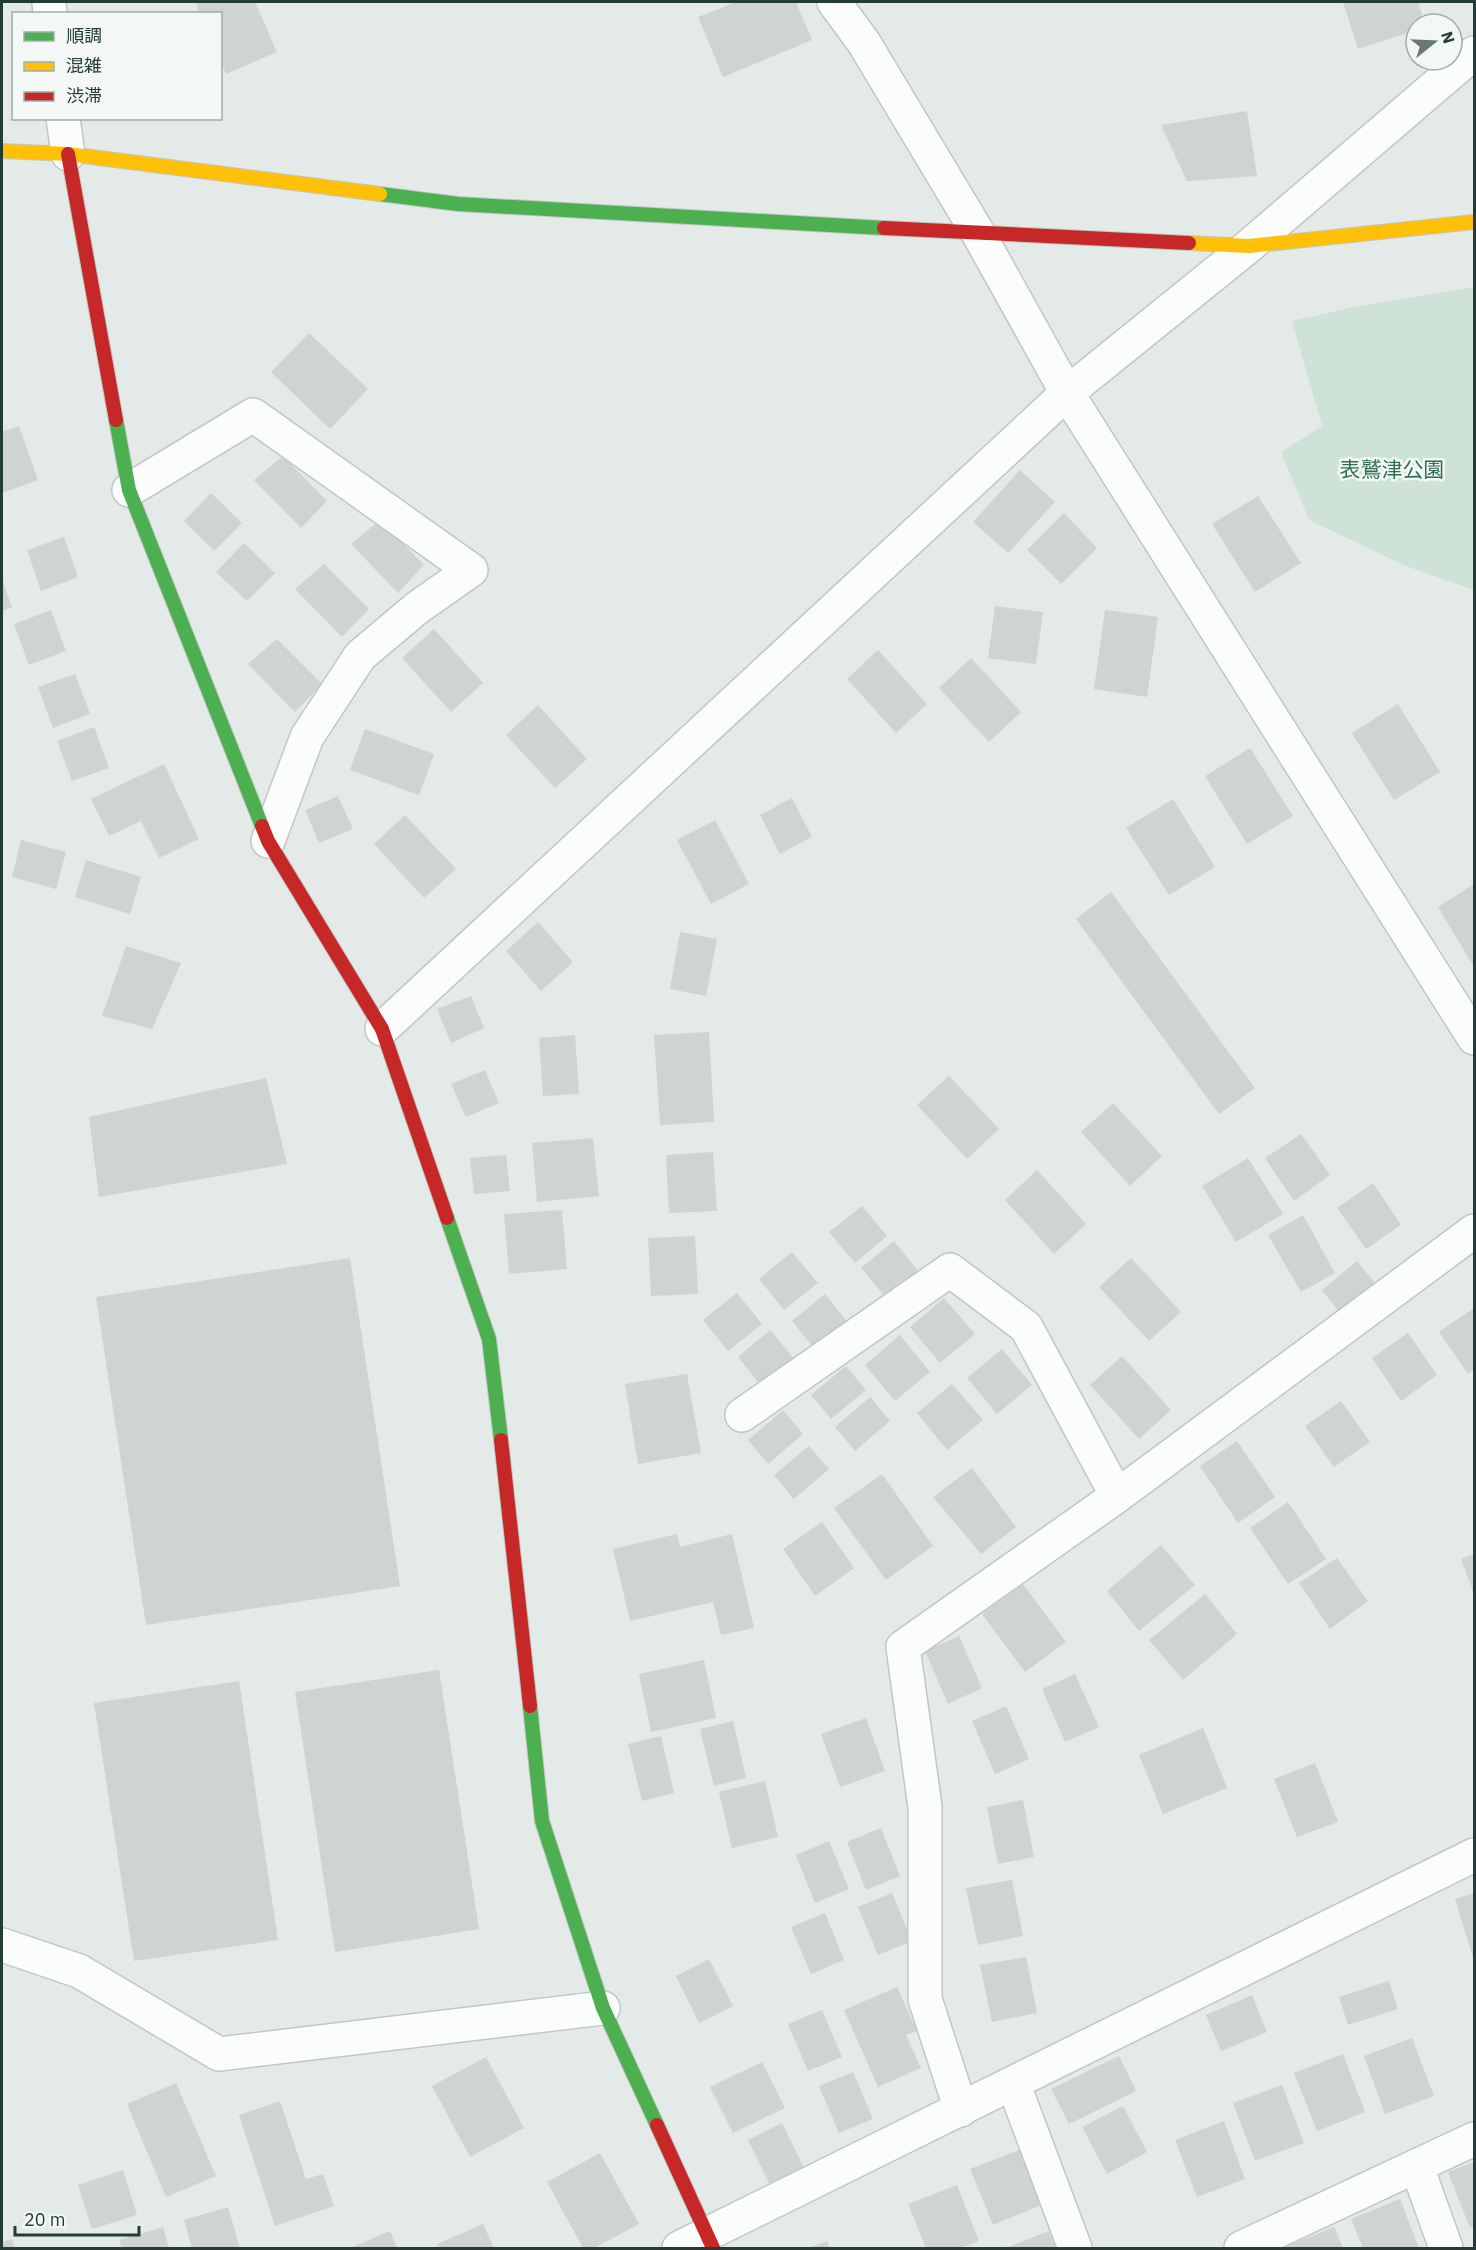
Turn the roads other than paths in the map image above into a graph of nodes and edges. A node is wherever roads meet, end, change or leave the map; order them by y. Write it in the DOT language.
graph roads {
  1 [pos="834,2"];
  2 [pos="1474,53"];
  3 [pos="63,120"];
  4 [pos="2,151"];
  5 [pos="68,154"];
  6 [pos="1474,222"];
  7 [pos="978,233"];
  8 [pos="1248,246"];
  9 [pos="1067,393"];
  10 [pos="129,490"];
  11 [pos="268,841"];
  12 [pos="382,1029"];
  13 [pos="1474,1038"];
  14 [pos="1474,1231"];
  15 [pos="742,1415"];
  16 [pos="1117,1496"];
  17 [pos="1474,1855"];
  18 [pos="2,1945"];
  19 [pos="603,2008"];
  20 [pos="1013,2083"];
  21 [pos="961,2110"];
  22 [pos="1474,2139"];
  23 [pos="1417,2167"];
  24 [pos="700,2244"];
  25 [pos="1255,2246"];
  26 [pos="1076,2248"];
  27 [pos="1446,2248"];
  1 -- 7 [label="street"];
  2 -- 8 [label="street"];
  3 -- 5 [label="street"];
  4 -- 5 [label="street"];
  5 -- 7 [label="street"];
  5 -- 10 [label="street"];
  6 -- 8 [label="street"];
  7 -- 8 [label="street"];
  7 -- 9 [label="street"];
  8 -- 9 [label="street"];
  9 -- 12 [label="street"];
  9 -- 13 [label="street"];
  10 -- 11 [label="street"];
  10 -- 11 [label="street"];
  11 -- 12 [label="street"];
  12 -- 19 [label="street"];
  14 -- 16 [label="street"];
  15 -- 16 [label="street"];
  16 -- 21 [label="street"];
  17 -- 20 [label="street"];
  18 -- 19 [label="street"];
  19 -- 24 [label="street"];
  20 -- 21 [label="street"];
  20 -- 26 [label="street"];
  21 -- 24 [label="street"];
  22 -- 23 [label="street"];
  23 -- 25 [label="street"];
  23 -- 27 [label="street"];
}
